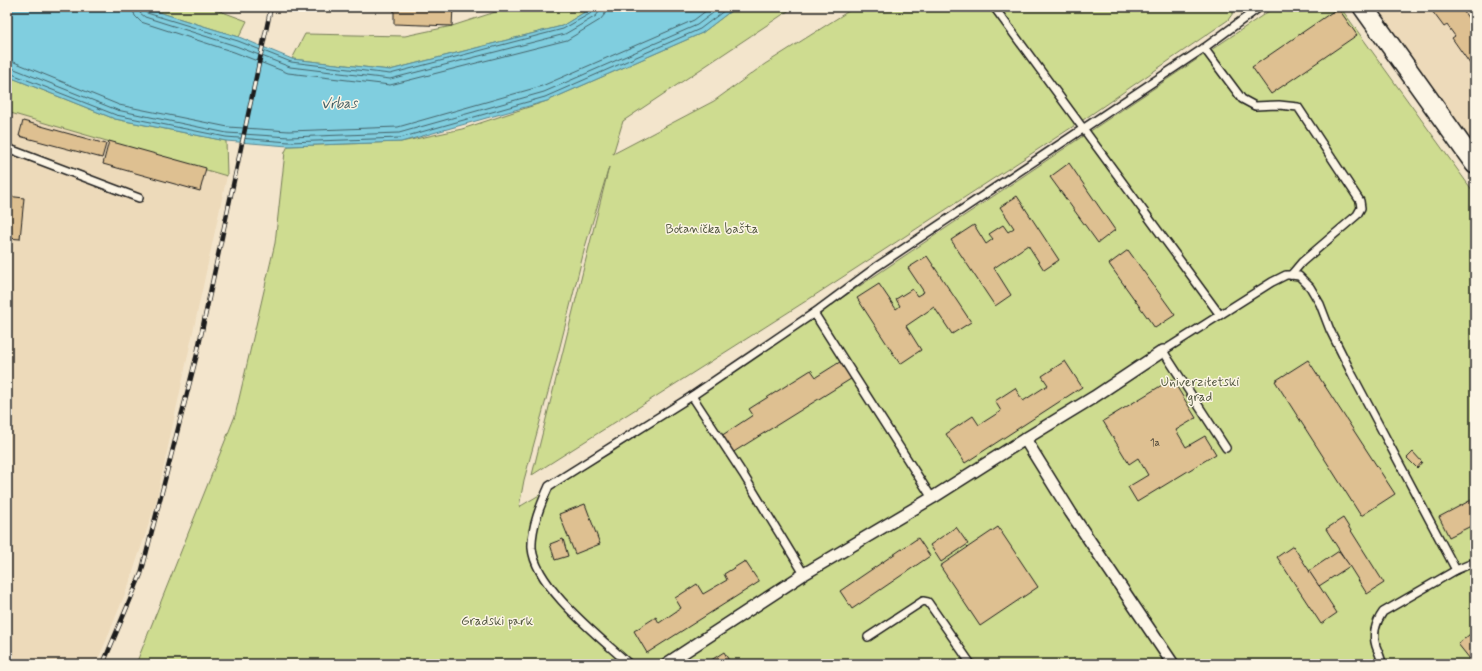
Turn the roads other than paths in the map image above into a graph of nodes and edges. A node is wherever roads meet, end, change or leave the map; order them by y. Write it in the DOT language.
graph roads {
  1 [pos="994,7"];
  2 [pos="1245,7"];
  3 [pos="1260,7"];
  4 [pos="1363,7"];
  5 [pos="1250,14"];
  6 [pos="1204,48"];
  7 [pos="1082,130"];
  8 [pos="7,148"];
  9 [pos="1475,164"];
  10 [pos="139,198"];
  11 [pos="1291,275"];
  12 [pos="814,313"];
  13 [pos="1220,315"];
  14 [pos="1163,351"];
  15 [pos="692,396"];
  16 [pos="1025,439"];
  17 [pos="1226,448"];
  18 [pos="932,498"];
  19 [pos="1475,562"];
  20 [pos="1456,570"];
  21 [pos="804,574"];
  22 [pos="868,637"];
  23 [pos="629,664"];
  24 [pos="666,664"];
  25 [pos="971,664"];
  26 [pos="1173,664"];
  27 [pos="1382,664"];
  1 -- 7 [label="lane"];
  2 -- 5 [label="lane"];
  3 -- 5 [label="lane"];
  4 -- 9 [label="street"];
  5 -- 6 [label="lane"];
  6 -- 7 [label="lane"];
  6 -- 11 [label="lane"];
  7 -- 12 [label="lane"];
  7 -- 13 [label="lane"];
  8 -- 10 [label="lane"];
  11 -- 13 [label="lane"];
  11 -- 20 [label="lane"];
  12 -- 15 [label="lane"];
  12 -- 18 [label="lane"];
  13 -- 14 [label="lane"];
  14 -- 16 [label="street"];
  14 -- 17 [label="lane"];
  15 -- 21 [label="lane"];
  15 -- 23 [label="lane"];
  16 -- 18 [label="street"];
  16 -- 26 [label="street"];
  18 -- 21 [label="street"];
  19 -- 20 [label="lane"];
  20 -- 27 [label="lane"];
  21 -- 24 [label="street"];
  22 -- 25 [label="lane"];
}
